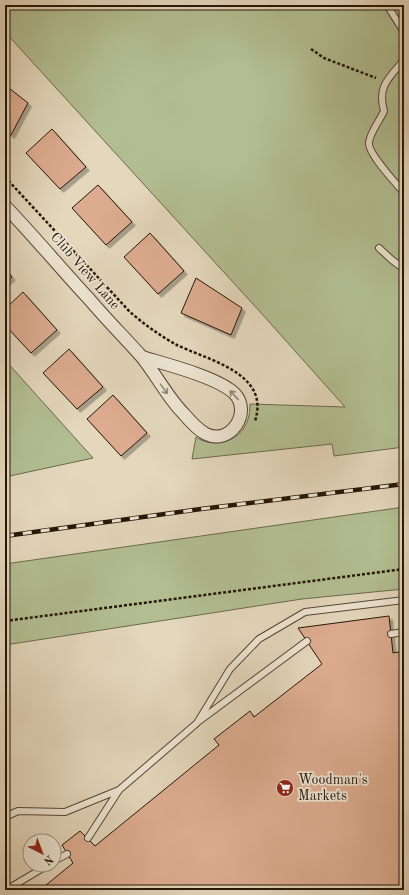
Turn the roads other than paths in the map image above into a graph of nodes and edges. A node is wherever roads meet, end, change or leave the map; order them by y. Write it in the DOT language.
graph roads {
  1 [pos="387,5"];
  2 [pos="404,32"];
  3 [pos="404,60"];
  4 [pos="404,193"];
  5 [pos="5,206"];
  6 [pos="379,248"];
  7 [pos="404,269"];
  8 [pos="142,357"];
  9 [pos="404,600"];
  10 [pos="404,632"];
  11 [pos="391,634"];
  12 [pos="307,640"];
  13 [pos="197,724"];
  14 [pos="119,790"];
  15 [pos="5,817"];
  16 [pos="88,838"];
  17 [pos="67,854"];
  18 [pos="62,857"];
  19 [pos="35,873"];
  20 [pos="6,890"];
  1 -- 2 [label="lane"];
  3 -- 4 [label="lane"];
  5 -- 8 [label="street, Club View Lane"];
  6 -- 7 [label="lane"];
  8 -- 8 [label="street, Club View Lane, one-way"];
  9 -- 13 [label="lane"];
  10 -- 11 [label="lane"];
  12 -- 13 [label="lane"];
  13 -- 14 [label="lane"];
  14 -- 15 [label="lane"];
  14 -- 16 [label="lane"];
  17 -- 18 [label="lane"];
  19 -- 20 [label="lane"];
}
